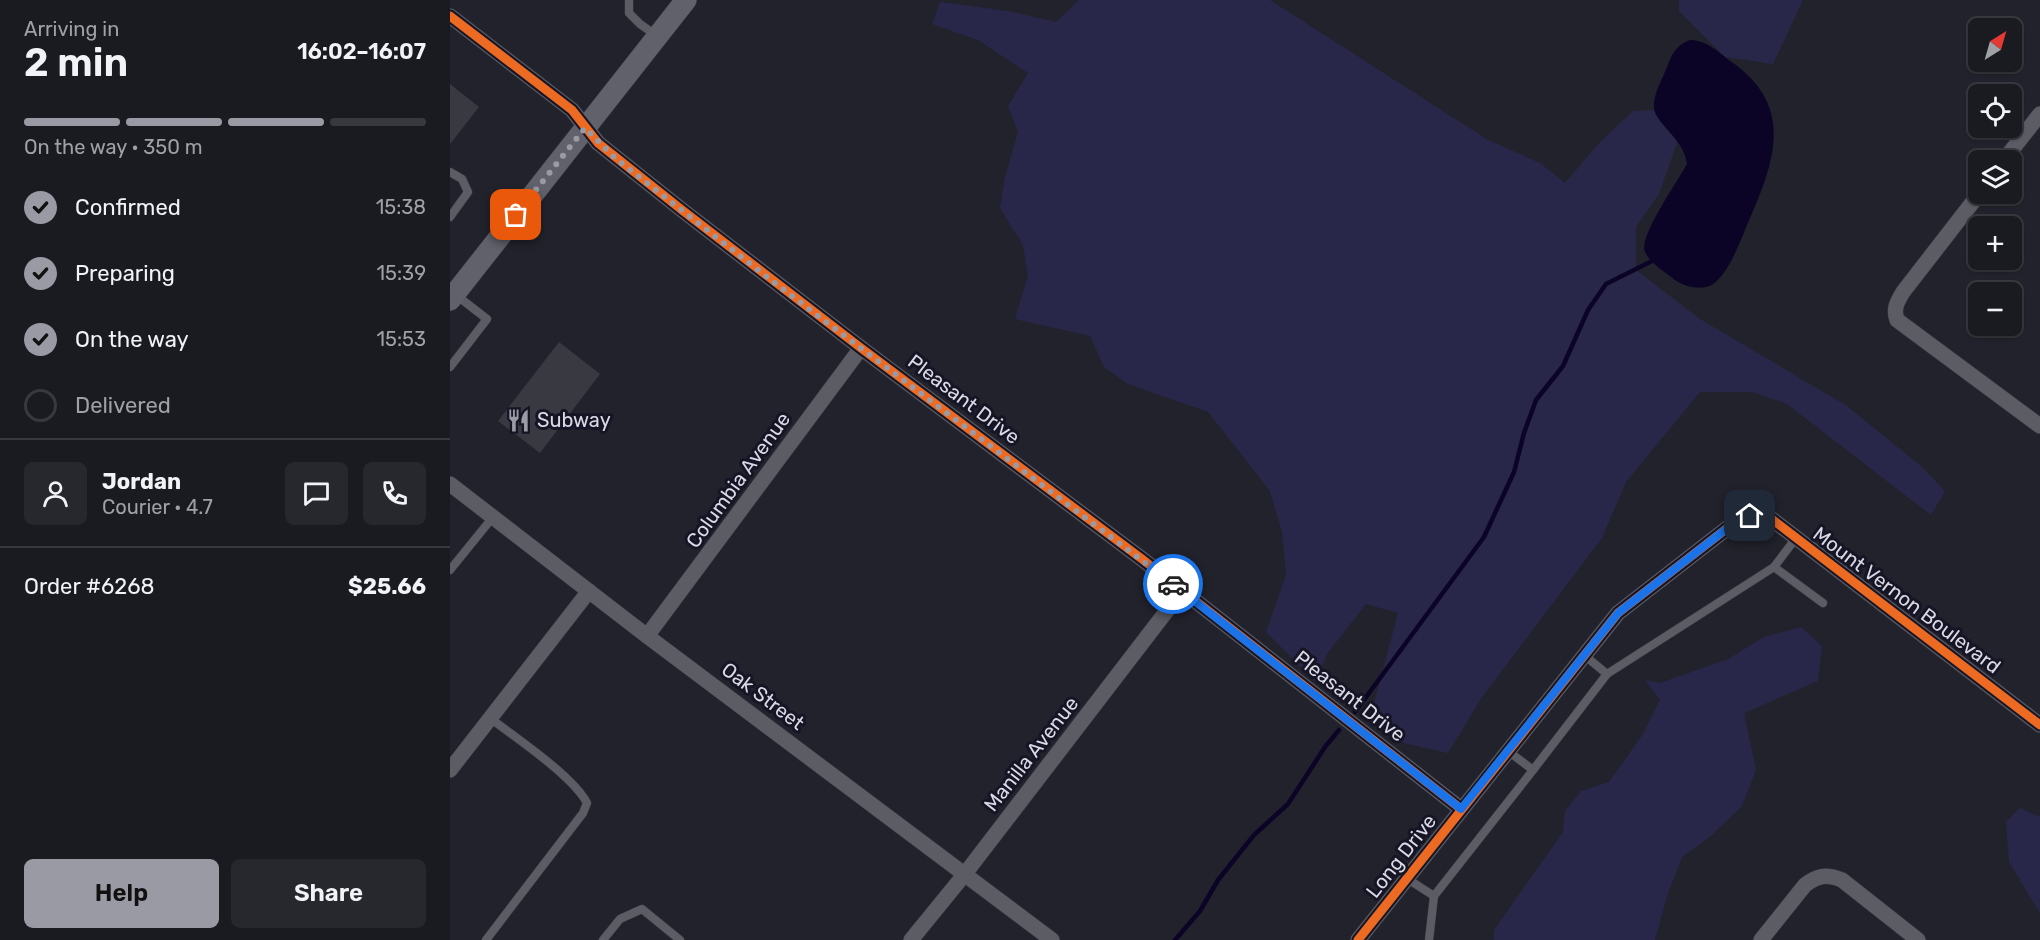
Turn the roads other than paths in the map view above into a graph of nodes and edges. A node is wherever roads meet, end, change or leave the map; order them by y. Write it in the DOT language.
graph roads {
  1 [pos="629,0"];
  2 [pos="686,0"];
  3 [pos="450,16"];
  4 [pos="657,36"];
  5 [pos="2038,119"];
  6 [pos="585,128"];
  7 [pos="2012,150"];
  8 [pos="450,172"];
  9 [pos="1971,204"];
  10 [pos="450,217"];
  11 [pos="455,291"];
  12 [pos="861,348"];
  13 [pos="450,367"];
  14 [pos="2040,426"];
  15 [pos="450,484"];
  16 [pos="1750,516"];
  17 [pos="493,517"];
  18 [pos="1796,537"];
  19 [pos="1774,567"];
  20 [pos="450,570"];
  21 [pos="589,591"];
  22 [pos="1182,591"];
  23 [pos="1823,603"];
  24 [pos="647,636"];
  25 [pos="1584,655"];
  26 [pos="1607,674"];
  27 [pos="490,718"];
  28 [pos="2040,725"];
  29 [pos="1508,751"];
  30 [pos="450,770"];
  31 [pos="1533,770"];
  32 [pos="1461,809"];
  33 [pos="964,875"];
  34 [pos="1406,878"];
  35 [pos="1434,896"];
  36 [pos="486,940"];
  37 [pos="603,940"];
  38 [pos="680,940"];
  39 [pos="911,940"];
  40 [pos="1052,940"];
  41 [pos="1358,940"];
  42 [pos="1429,940"];
  43 [pos="1761,940"];
  44 [pos="1918,940"];
  1 -- 4 [label="lane"];
  2 -- 4 [label="main road"];
  3 -- 6 [label="street, Pleasant Drive"];
  4 -- 6 [label="main road"];
  5 -- 7 [label="street"];
  6 -- 11 [label="main road"];
  6 -- 12 [label="street, Pleasant Drive"];
  8 -- 10 [label="lane"];
  9 -- 14 [label="street"];
  11 -- 13 [label="lane"];
  12 -- 22 [label="street, Pleasant Drive"];
  12 -- 24 [label="street, Columbia Avenue"];
  15 -- 17 [label="street, Oak Street"];
  16 -- 18 [label="street, Mount Vernon Boulevard"];
  16 -- 25 [label="street, Long Drive"];
  17 -- 20 [label="lane"];
  17 -- 21 [label="street, Oak Street"];
  18 -- 19 [label="lane"];
  18 -- 28 [label="street, Mount Vernon Boulevard"];
  19 -- 23 [label="lane"];
  19 -- 26 [label="lane"];
  21 -- 24 [label="street, Oak Street"];
  21 -- 27 [label="street"];
  22 -- 32 [label="street, Pleasant Drive"];
  22 -- 33 [label="street, Manilla Avenue"];
  24 -- 33 [label="street, Oak Street"];
  25 -- 26 [label="lane"];
  25 -- 29 [label="street, Long Drive"];
  26 -- 31 [label="lane"];
  27 -- 30 [label="street"];
  27 -- 36 [label="lane"];
  29 -- 31 [label="lane"];
  29 -- 32 [label="street, Long Drive"];
  31 -- 35 [label="lane"];
  32 -- 34 [label="street, Long Drive"];
  33 -- 39 [label="street, Manilla Avenue"];
  33 -- 40 [label="street, Oak Street"];
  34 -- 35 [label="lane"];
  34 -- 41 [label="street, Long Drive"];
  35 -- 42 [label="lane"];
  37 -- 38 [label="lane"];
  43 -- 44 [label="street"];
}
